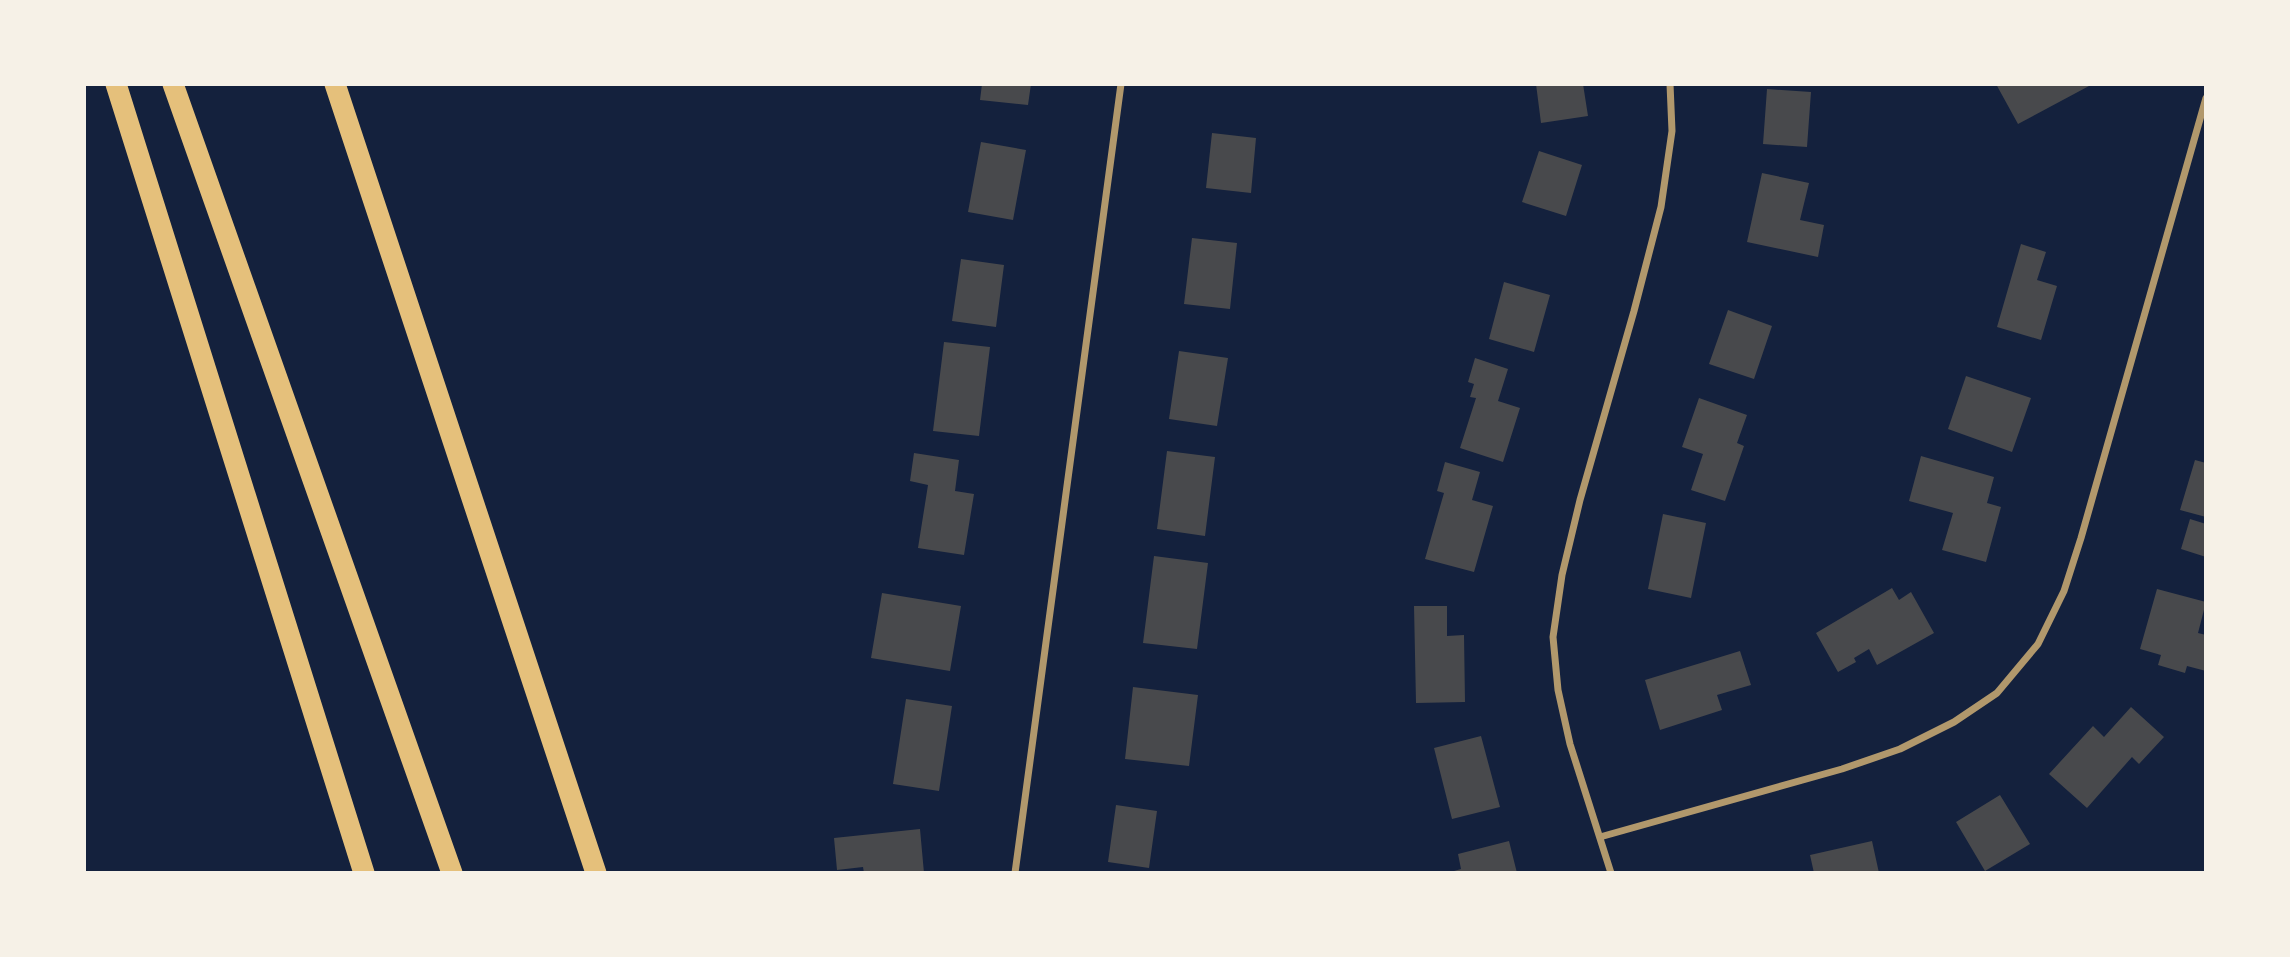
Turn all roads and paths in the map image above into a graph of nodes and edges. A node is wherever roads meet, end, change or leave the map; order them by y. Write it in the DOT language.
graph roads {
  1 [pos="116,84"];
  2 [pos="173,84"];
  3 [pos="335,84"];
  4 [pos="1121,84"];
  5 [pos="1670,84"];
  6 [pos="2206,98"];
  7 [pos="1600,837"];
  8 [pos="596,870"];
  9 [pos="364,873"];
  10 [pos="452,873"];
  11 [pos="1015,873"];
  12 [pos="1611,873"];
  1 -- 9 [label="highway"];
  2 -- 10 [label="highway"];
  3 -- 8 [label="highway"];
  4 -- 11 [label="street"];
  5 -- 7 [label="street"];
  6 -- 7 [label="street"];
  7 -- 12 [label="street"];
}
